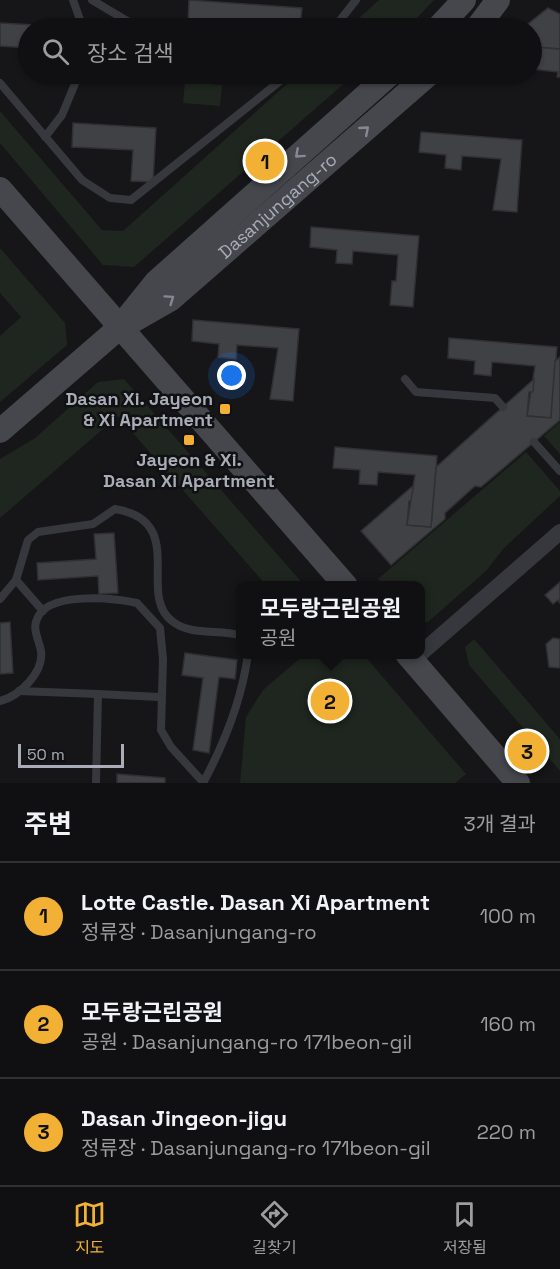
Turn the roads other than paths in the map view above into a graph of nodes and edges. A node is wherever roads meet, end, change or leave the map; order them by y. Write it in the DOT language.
graph roads {
  1 [pos="73,0"];
  2 [pos="92,0"];
  3 [pos="356,0"];
  4 [pos="465,0"];
  5 [pos="498,0"];
  6 [pos="79,18"];
  7 [pos="122,18"];
  8 [pos="342,18"];
  9 [pos="448,18"];
  10 [pos="484,18"];
  11 [pos="0,83"];
  12 [pos="75,84"];
  13 [pos="276,84"];
  14 [pos="379,84"];
  15 [pos="417,84"];
  16 [pos="45,138"];
  17 [pos="0,189"];
  18 [pos="119,328"];
  19 [pos="405,379"];
  20 [pos="503,407"];
  21 [pos="0,431"];
  22 [pos="534,442"];
  23 [pos="560,471"];
  24 [pos="560,532"];
  25 [pos="16,580"];
  26 [pos="342,581"];
  27 [pos="0,599"];
  28 [pos="43,611"];
  29 [pos="170,619"];
  30 [pos="160,628"];
  31 [pos="236,634"];
  32 [pos="425,647"];
  33 [pos="247,659"];
  34 [pos="417,659"];
  35 [pos="19,691"];
  36 [pos="98,694"];
  37 [pos="160,697"];
  38 [pos="0,701"];
  39 [pos="96,783"];
  40 [pos="203,783"];
  41 [pos="518,783"];
  1 -- 6 [label="lane"];
  2 -- 7 [label="lane"];
  3 -- 8 [label="lane"];
  4 -- 9 [label="street"];
  5 -- 10 [label="street"];
  11 -- 16 [label="lane"];
  12 -- 16 [label="lane"];
  13 -- 16 [label="lane"];
  14 -- 18 [label="street, Dasanjungang-ro, one-way"];
  18 -- 15 [label="street, Dasanjungang-ro, one-way"];
  17 -- 18 [label="street"];
  18 -- 21 [label="street, Dasanjungang-ro"];
  18 -- 26 [label="street"];
  19 -- 20 [label="lane"];
  22 -- 23 [label="lane"];
  24 -- 32 [label="street"];
  25 -- 27 [label="lane"];
  25 -- 28 [label="lane"];
  25 -- 29 [label="lane"];
  28 -- 30 [label="lane"];
  28 -- 35 [label="lane"];
  29 -- 30 [label="lane"];
  29 -- 31 [label="lane"];
  30 -- 37 [label="lane"];
  33 -- 40 [label="lane"];
  34 -- 41 [label="street"];
  35 -- 36 [label="lane"];
  35 -- 38 [label="lane"];
  36 -- 37 [label="lane"];
  36 -- 39 [label="lane"];
  37 -- 40 [label="lane"];
}
